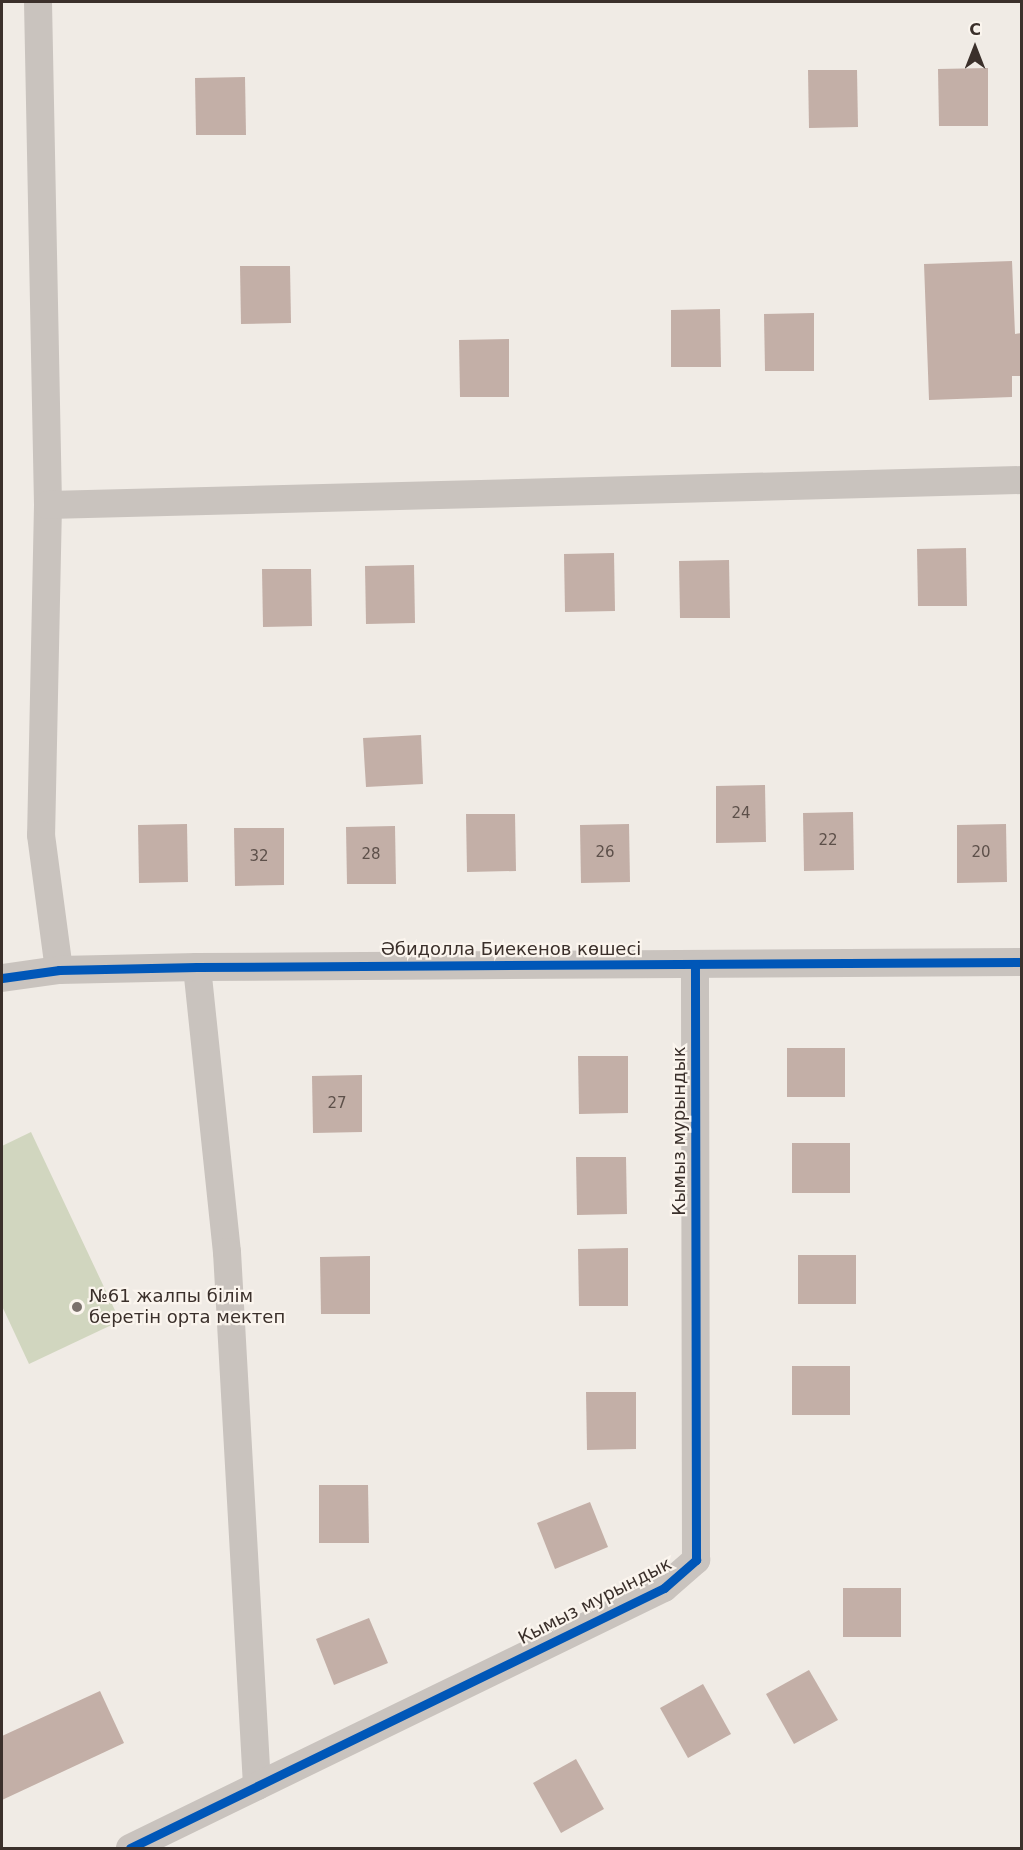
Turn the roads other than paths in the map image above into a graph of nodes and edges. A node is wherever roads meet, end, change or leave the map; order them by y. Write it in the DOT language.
graph roads {
  1 [pos="38,2"];
  2 [pos="1022,480"];
  3 [pos="48,506"];
  4 [pos="1022,962"];
  5 [pos="694,964"];
  6 [pos="197,967"];
  7 [pos="59,970"];
  8 [pos="2,978"];
  9 [pos="257,1786"];
  10 [pos="130,1848"];
  1 -- 3 [label="street"];
  2 -- 3 [label="street"];
  3 -- 7 [label="street"];
  4 -- 5 [label="street, Әбидолла Биекенов көшесі"];
  5 -- 6 [label="street, Әбидолла Биекенов көшесі"];
  5 -- 9 [label="street, Кымыз мурындык"];
  6 -- 7 [label="street, Әбидолла Биекенов көшесі"];
  6 -- 9 [label="street"];
  7 -- 8 [label="street, Әбидолла Биекенов көшесі"];
  9 -- 10 [label="street, Кымыз мурындык"];
}
